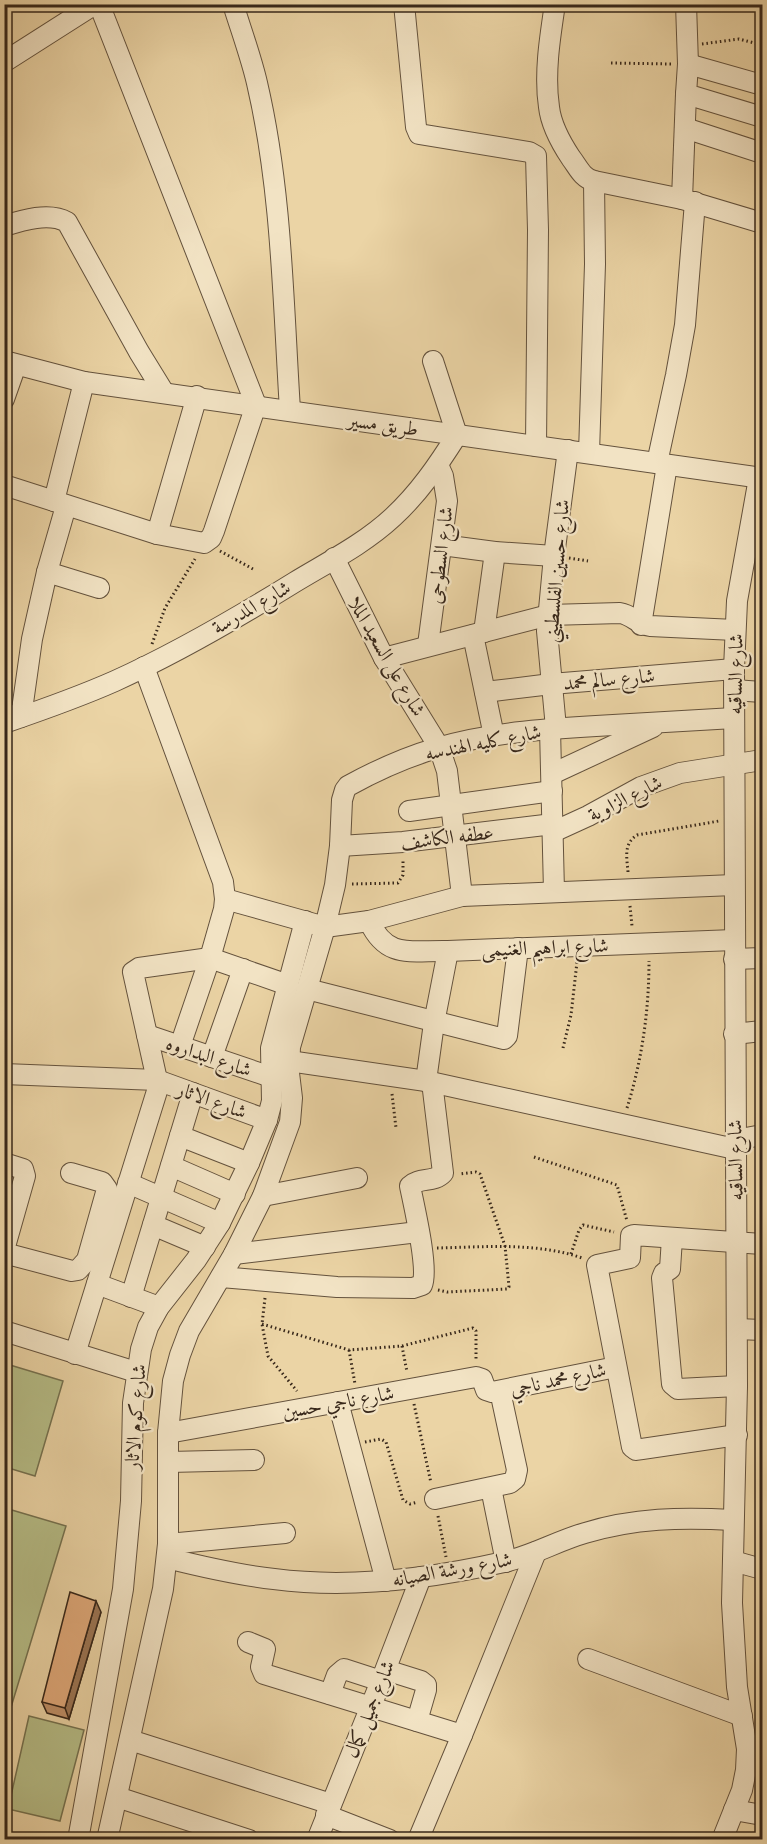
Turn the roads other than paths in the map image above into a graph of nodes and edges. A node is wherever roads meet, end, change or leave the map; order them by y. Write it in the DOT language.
graph roads {
  1 [pos="97,4"];
  2 [pos="233,4"];
  3 [pos="404,4"];
  4 [pos="555,4"];
  5 [pos="686,4"];
  6 [pos="687,55"];
  7 [pos="4,62"];
  8 [pos="762,85"];
  9 [pos="686,94"];
  10 [pos="762,117"];
  11 [pos="685,129"];
  12 [pos="762,153"];
  13 [pos="594,181"];
  14 [pos="689,201"];
  15 [pos="762,223"];
  16 [pos="4,226"];
  17 [pos="433,361"];
  18 [pos="10,363"];
  19 [pos="84,381"];
  20 [pos="163,391"];
  21 [pos="197,396"];
  22 [pos="4,399"];
  23 [pos="256,405"];
  24 [pos="290,410"];
  25 [pos="457,435"];
  26 [pos="536,446"];
  27 [pos="568,450"];
  28 [pos="589,453"];
  29 [pos="662,464"];
  30 [pos="438,465"];
  31 [pos="761,478"];
  32 [pos="4,485"];
  33 [pos="60,503"];
  34 [pos="157,534"];
  35 [pos="442,545"];
  36 [pos="495,552"];
  37 [pos="554,556"];
  38 [pos="334,558"];
  39 [pos="47,572"];
  40 [pos="99,588"];
  41 [pos="549,615"];
  42 [pos="641,625"];
  43 [pos="735,630"];
  44 [pos="478,633"];
  45 [pos="429,645"];
  46 [pos="384,658"];
  47 [pos="144,667"];
  48 [pos="734,669"];
  49 [pos="551,684"];
  50 [pos="734,690"];
  51 [pos="485,692"];
  52 [pos="762,692"];
  53 [pos="10,718"];
  54 [pos="734,718"];
  55 [pos="663,722"];
  56 [pos="553,729"];
  57 [pos="495,736"];
  58 [pos="439,747"];
  59 [pos="762,760"];
  60 [pos="734,763"];
  61 [pos="552,783"];
  62 [pos="451,805"];
  63 [pos="409,811"];
  64 [pos="553,828"];
  65 [pos="455,836"];
  66 [pos="340,846"];
  67 [pos="734,885"];
  68 [pos="554,891"];
  69 [pos="462,896"];
  70 [pos="225,899"];
  71 [pos="305,921"];
  72 [pos="369,921"];
  73 [pos="326,927"];
  74 [pos="518,948"];
  75 [pos="734,949"];
  76 [pos="448,951"];
  77 [pos="210,958"];
  78 [pos="762,958"];
  79 [pos="243,969"];
  80 [pos="297,987"];
  81 [pos="434,1023"];
  82 [pos="762,1031"];
  83 [pos="734,1034"];
  84 [pos="147,1035"];
  85 [pos="180,1046"];
  86 [pos="212,1057"];
  87 [pos="289,1061"];
  88 [pos="4,1074"];
  89 [pos="271,1077"];
  90 [pos="157,1080"];
  91 [pos="429,1081"];
  92 [pos="193,1093"];
  93 [pos="267,1120"];
  94 [pos="180,1136"];
  95 [pos="762,1136"];
  96 [pos="735,1144"];
  97 [pos="4,1163"];
  98 [pos="249,1163"];
  99 [pos="171,1166"];
  100 [pos="71,1173"];
  101 [pos="357,1178"];
  102 [pos="128,1183"];
  103 [pos="235,1194"];
  104 [pos="263,1196"];
  105 [pos="161,1198"];
  106 [pos="220,1223"];
  107 [pos="153,1225"];
  108 [pos="672,1238"];
  109 [pos="420,1240"];
  110 [pos="736,1242"];
  111 [pos="762,1244"];
  112 [pos="205,1247"];
  113 [pos="4,1251"];
  114 [pos="234,1254"];
  115 [pos="220,1276"];
  116 [pos="97,1284"];
  117 [pos="131,1297"];
  118 [pos="159,1307"];
  119 [pos="737,1329"];
  120 [pos="762,1330"];
  121 [pos="4,1331"];
  122 [pos="75,1354"];
  123 [pos="616,1366"];
  124 [pos="136,1372"];
  125 [pos="737,1386"];
  126 [pos="500,1391"];
  127 [pos="338,1402"];
  128 [pos="168,1433"];
  129 [pos="736,1435"];
  130 [pos="254,1460"];
  131 [pos="170,1462"];
  132 [pos="491,1488"];
  133 [pos="435,1499"];
  134 [pos="733,1520"];
  135 [pos="285,1533"];
  136 [pos="168,1551"];
  137 [pos="536,1552"];
  138 [pos="733,1561"];
  139 [pos="506,1562"];
  140 [pos="762,1569"];
  141 [pos="421,1578"];
  142 [pos="386,1581"];
  143 [pos="248,1642"];
  144 [pos="588,1659"];
  145 [pos="383,1675"];
  146 [pos="330,1694"];
  147 [pos="371,1706"];
  148 [pos="742,1716"];
  149 [pos="417,1721"];
  150 [pos="462,1735"];
  151 [pos="130,1740"];
  152 [pos="117,1797"];
  153 [pos="328,1809"];
  154 [pos="734,1810"];
  155 [pos="762,1815"];
  156 [pos="78,1839"];
  157 [pos="107,1839"];
  158 [pos="249,1839"];
  159 [pos="317,1839"];
  160 [pos="390,1839"];
  161 [pos="418,1839"];
  162 [pos="722,1839"];
  1 -- 7 [label="street"];
  1 -- 23 [label="street"];
  2 -- 24 [label="street"];
  3 -- 26 [label="street"];
  4 -- 13 [label="street"];
  5 -- 6 [label="street"];
  6 -- 8 [label="street"];
  6 -- 9 [label="street"];
  9 -- 10 [label="street"];
  9 -- 11 [label="street"];
  11 -- 12 [label="street"];
  11 -- 14 [label="street"];
  13 -- 14 [label="street"];
  13 -- 28 [label="street"];
  14 -- 15 [label="street"];
  14 -- 29 [label="street"];
  16 -- 20 [label="street"];
  17 -- 25 [label="street"];
  18 -- 19 [label="street, طريق مسير"];
  18 -- 22 [label="street"];
  19 -- 20 [label="street, طريق مسير"];
  19 -- 33 [label="street"];
  20 -- 21 [label="street, طريق مسير"];
  21 -- 23 [label="street, طريق مسير"];
  21 -- 34 [label="street"];
  23 -- 24 [label="street, طريق مسير"];
  23 -- 34 [label="street"];
  24 -- 25 [label="street, طريق مسير"];
  25 -- 26 [label="street, طريق مسير"];
  25 -- 30 [label="street, شارع المدرسة"];
  26 -- 27 [label="street, طريق مسير"];
  27 -- 28 [label="street, طريق مسير"];
  27 -- 37 [label="street, شارع حسين الفلسطيني"];
  28 -- 29 [label="street, طريق مسير"];
  29 -- 31 [label="street, طريق مسير"];
  29 -- 42 [label="street"];
  30 -- 35 [label="street, شارع السطوحى"];
  30 -- 38 [label="street, شارع المدرسة"];
  31 -- 43 [label="street, شارع الساقيه"];
  32 -- 33 [label="street"];
  33 -- 34 [label="street"];
  33 -- 39 [label="street"];
  35 -- 36 [label="street"];
  35 -- 45 [label="street, شارع السطوحى"];
  36 -- 37 [label="street"];
  36 -- 44 [label="street"];
  37 -- 41 [label="street, شارع حسين الفلسطيني"];
  38 -- 46 [label="street, شارع على السعيد الملا"];
  38 -- 47 [label="street, شارع المدرسة"];
  39 -- 40 [label="street"];
  39 -- 53 [label="street"];
  41 -- 42 [label="street"];
  41 -- 44 [label="street"];
  41 -- 49 [label="street, شارع حسين الفلسطيني"];
  42 -- 43 [label="street"];
  43 -- 48 [label="street, شارع الساقيه"];
  44 -- 45 [label="street"];
  44 -- 51 [label="street"];
  45 -- 46 [label="street"];
  46 -- 58 [label="street, شارع على السعيد الملا"];
  47 -- 53 [label="street, شارع المدرسة"];
  47 -- 70 [label="street"];
  48 -- 49 [label="street, شارع سالم محمد"];
  48 -- 50 [label="street, شارع الساقيه"];
  49 -- 51 [label="street, شارع سالم محمد"];
  49 -- 56 [label="street, شارع حسين الفلسطيني"];
  50 -- 52 [label="street"];
  50 -- 54 [label="street, شارع الساقيه"];
  51 -- 57 [label="street"];
  54 -- 55 [label="street, شارع كليه الهندسه"];
  54 -- 60 [label="street, شارع الساقيه"];
  55 -- 56 [label="street, شارع كليه الهندسه"];
  55 -- 61 [label="street"];
  56 -- 57 [label="street, شارع كليه الهندسه"];
  56 -- 61 [label="street, شارع حسين الفلسطيني"];
  57 -- 58 [label="street, شارع كليه الهندسه"];
  58 -- 62 [label="street, شارع على السعيد الملا"];
  58 -- 66 [label="street, شارع كليه الهندسه"];
  59 -- 60 [label="street, شارع الزاوية"];
  60 -- 64 [label="street, شارع الزاوية"];
  60 -- 67 [label="street, شارع الساقيه"];
  61 -- 62 [label="street"];
  61 -- 64 [label="street, شارع حسين الفلسطيني"];
  62 -- 63 [label="street"];
  62 -- 65 [label="street, شارع على السعيد الملا"];
  64 -- 65 [label="street, عطفه الكاشف"];
  64 -- 68 [label="street, شارع حسين الفلسطيني"];
  65 -- 66 [label="street, عطفه الكاشف"];
  65 -- 69 [label="street, شارع على السعيد الملا"];
  66 -- 73 [label="street, شارع كليه الهندسه"];
  67 -- 68 [label="street"];
  67 -- 75 [label="street, شارع الساقيه"];
  68 -- 69 [label="street"];
  69 -- 72 [label="street"];
  70 -- 71 [label="street"];
  70 -- 77 [label="street"];
  71 -- 73 [label="street"];
  71 -- 80 [label="street, شارع كوم الاثار"];
  72 -- 73 [label="street"];
  72 -- 76 [label="street, شارع ابراهيم الغنيمى"];
  73 -- 80 [label="street, شارع كوم الاثار"];
  74 -- 75 [label="street, شارع ابراهيم الغنيمى"];
  74 -- 76 [label="street, شارع ابراهيم الغنيمى"];
  74 -- 81 [label="street"];
  75 -- 78 [label="street, شارع ابراهيم الغنيمى"];
  75 -- 83 [label="street, شارع الساقيه"];
  76 -- 81 [label="street"];
  77 -- 79 [label="street"];
  77 -- 84 [label="street"];
  77 -- 85 [label="street"];
  79 -- 80 [label="street"];
  79 -- 86 [label="street"];
  80 -- 81 [label="street"];
  80 -- 87 [label="street, شارع كوم الاثار"];
  80 -- 89 [label="street, شارع كوم الاثار"];
  81 -- 91 [label="street"];
  82 -- 83 [label="street"];
  83 -- 96 [label="street, شارع الساقيه"];
  84 -- 85 [label="street, شارع البداروه"];
  84 -- 90 [label="street"];
  85 -- 86 [label="street, شارع البداروه"];
  86 -- 89 [label="street, شارع البداروه"];
  87 -- 91 [label="street"];
  87 -- 104 [label="street, شارع كوم الاثار"];
  88 -- 90 [label="street, شارع الاثار"];
  89 -- 93 [label="street, شارع كوم الاثار"];
  90 -- 92 [label="street, شارع الاثار"];
  90 -- 102 [label="street"];
  91 -- 96 [label="street"];
  91 -- 109 [label="street"];
  92 -- 93 [label="street, شارع الاثار"];
  92 -- 94 [label="street"];
  93 -- 98 [label="street, شارع كوم الاثار"];
  94 -- 98 [label="street"];
  94 -- 99 [label="street"];
  95 -- 96 [label="street"];
  96 -- 110 [label="street, شارع الساقيه"];
  97 -- 113 [label="street"];
  98 -- 103 [label="street, شارع كوم الاثار"];
  99 -- 103 [label="street"];
  99 -- 105 [label="street"];
  100 -- 113 [label="street"];
  101 -- 104 [label="street"];
  102 -- 105 [label="street"];
  102 -- 116 [label="street"];
  103 -- 106 [label="street, شارع كوم الاثار"];
  104 -- 114 [label="street, شارع كوم الاثار"];
  105 -- 106 [label="street"];
  105 -- 107 [label="street"];
  106 -- 112 [label="street, شارع كوم الاثار"];
  107 -- 112 [label="street"];
  107 -- 117 [label="street"];
  108 -- 110 [label="street"];
  108 -- 123 [label="street"];
  108 -- 125 [label="street"];
  109 -- 114 [label="street"];
  109 -- 115 [label="street"];
  110 -- 111 [label="street"];
  110 -- 119 [label="street, شارع الساقيه"];
  112 -- 118 [label="street, شارع كوم الاثار"];
  114 -- 115 [label="street, شارع كوم الاثار"];
  115 -- 128 [label="street, شارع كوم الاثار"];
  116 -- 117 [label="street"];
  116 -- 122 [label="street"];
  117 -- 118 [label="street"];
  118 -- 124 [label="street, شارع كوم الاثار"];
  119 -- 120 [label="street"];
  119 -- 125 [label="street, شارع الساقيه"];
  121 -- 122 [label="street"];
  122 -- 124 [label="street"];
  123 -- 126 [label="street, شارع محمد ناجي"];
  123 -- 129 [label="street"];
  124 -- 156 [label="street, شارع كوم الاثار"];
  125 -- 129 [label="street, شارع الساقيه"];
  126 -- 127 [label="street, شارع ناجي حسين"];
  126 -- 132 [label="street"];
  127 -- 128 [label="street, شارع ناجي حسين"];
  127 -- 142 [label="street"];
  128 -- 131 [label="street, شارع كوم الاثار"];
  129 -- 134 [label="street, شارع الساقيه"];
  130 -- 131 [label="street"];
  131 -- 136 [label="street, شارع كوم الاثار"];
  132 -- 133 [label="street"];
  132 -- 139 [label="street"];
  134 -- 137 [label="street, شارع ورشة الصيانه"];
  134 -- 138 [label="street, شارع الساقيه"];
  135 -- 136 [label="street"];
  136 -- 142 [label="street, شارع ورشة الصيانه"];
  136 -- 151 [label="street, شارع كوم الاثار"];
  137 -- 139 [label="street, شارع ورشة الصيانه"];
  137 -- 150 [label="street"];
  138 -- 140 [label="street"];
  138 -- 148 [label="street, شارع الساقيه"];
  139 -- 141 [label="street, شارع ورشة الصيانه"];
  141 -- 142 [label="street, شارع ورشة الصيانه"];
  141 -- 145 [label="street, شارع جميل كمال"];
  143 -- 146 [label="street"];
  144 -- 148 [label="street"];
  145 -- 146 [label="street"];
  145 -- 147 [label="street, شارع جميل كمال"];
  145 -- 149 [label="street"];
  146 -- 147 [label="street"];
  147 -- 149 [label="street"];
  147 -- 153 [label="street, شارع جميل كمال"];
  148 -- 154 [label="street, شارع الساقيه"];
  149 -- 150 [label="street"];
  150 -- 161 [label="street"];
  151 -- 152 [label="street, شارع كوم الاثار"];
  151 -- 153 [label="street"];
  152 -- 157 [label="street, شارع كوم الاثار"];
  152 -- 158 [label="street"];
  153 -- 159 [label="street, شارع جميل كمال"];
  153 -- 160 [label="street"];
  154 -- 155 [label="street"];
  154 -- 162 [label="street, شارع الساقيه"];
}
